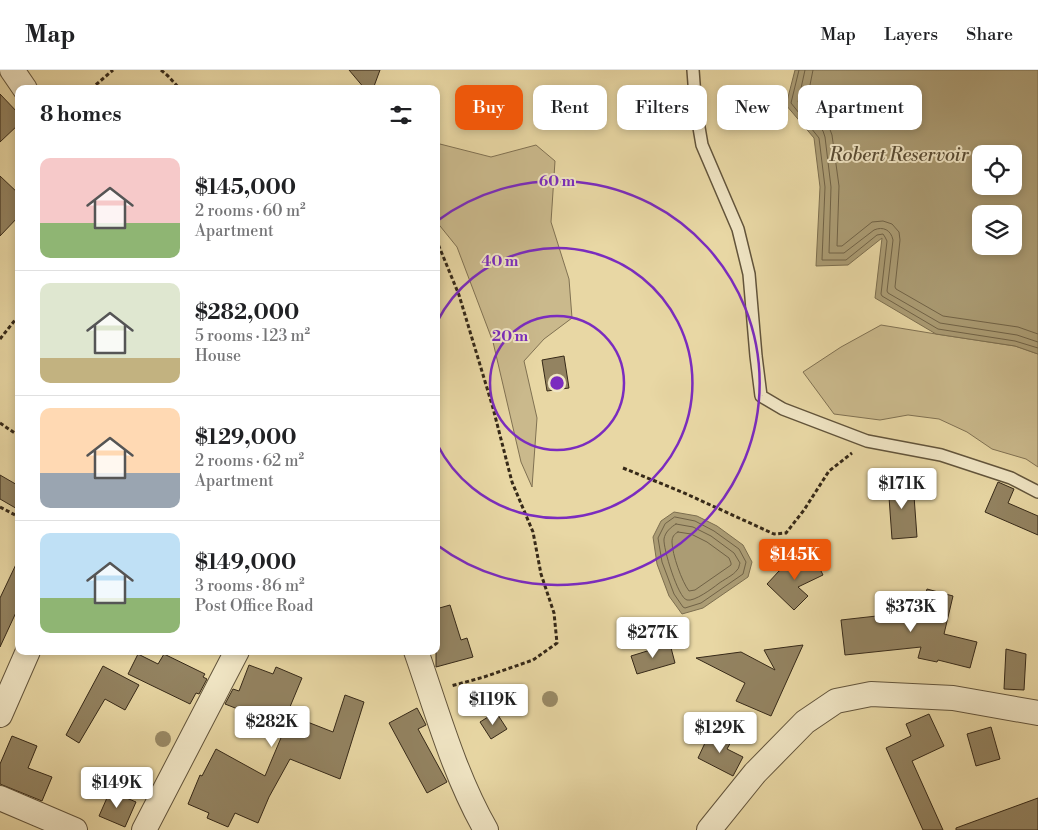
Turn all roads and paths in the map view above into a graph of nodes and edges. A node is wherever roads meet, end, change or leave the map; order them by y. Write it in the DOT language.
graph roads {
  1 [pos="12,70"];
  2 [pos="113,70"];
  3 [pos="161,70"];
  4 [pos="693,70"];
  5 [pos="22,85"];
  6 [pos="96,85"];
  7 [pos="176,85"];
  8 [pos="440,251"];
  9 [pos="15,320"];
  10 [pos="0,339"];
  11 [pos="0,423"];
  12 [pos="15,433"];
  13 [pos="867,441"];
  14 [pos="623,468"];
  15 [pos="1038,492"];
  16 [pos="0,507"];
  17 [pos="15,515"];
  18 [pos="26,655"];
  19 [pos="235,655"];
  20 [pos="417,655"];
  21 [pos="430,692"];
  22 [pos="1038,713"];
  23 [pos="0,715"];
  24 [pos="0,798"];
  25 [pos="75,830"];
  26 [pos="144,830"];
  27 [pos="486,830"];
  28 [pos="709,830"];
  1 -- 5 [label="street"];
  2 -- 6 [label="path"];
  3 -- 7 [label="path"];
  4 -- 13 [label="lane"];
  8 -- 21 [label="path"];
  9 -- 10 [label="path"];
  11 -- 12 [label="path"];
  13 -- 14 [label="path"];
  13 -- 15 [label="lane"];
  16 -- 17 [label="path"];
  18 -- 23 [label="street"];
  19 -- 26 [label="street"];
  20 -- 21 [label="street"];
  21 -- 27 [label="street"];
  22 -- 28 [label="street"];
  24 -- 25 [label="street"];
}
